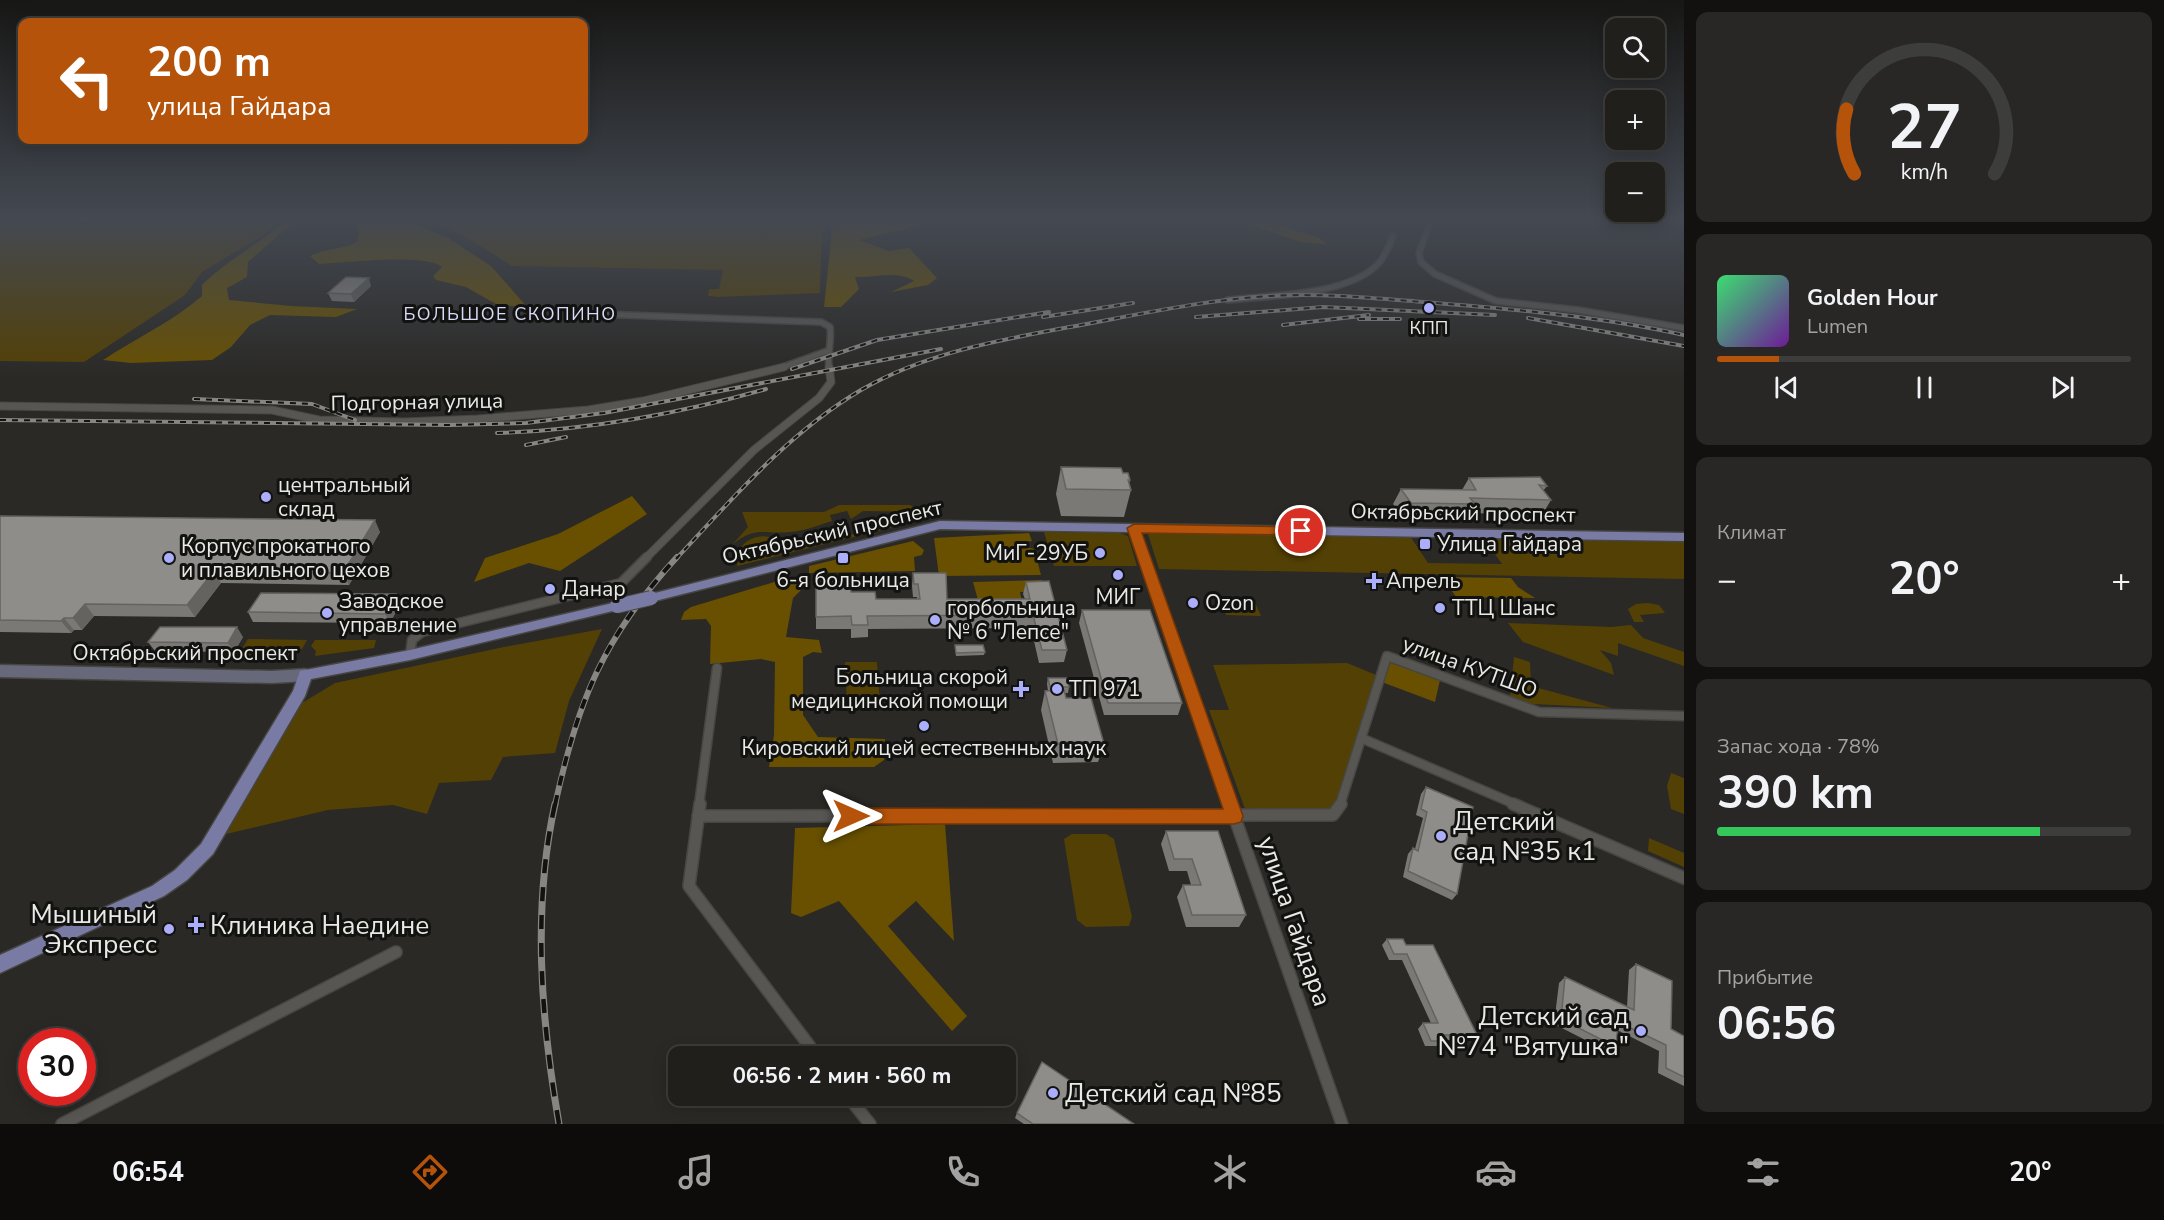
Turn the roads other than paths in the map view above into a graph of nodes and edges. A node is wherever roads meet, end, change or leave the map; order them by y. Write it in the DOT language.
graph roads {
  1 [pos="1369,272"];
  2 [pos="1433,272"];
  3 [pos="1228,300"];
  4 [pos="569,313"];
  5 [pos="1684,328"];
  6 [pos="827,351"];
  7 [pos="0,406"];
  8 [pos="1134,528"];
  9 [pos="1684,537"];
  10 [pos="410,655"];
  11 [pos="717,668"];
  12 [pos="0,671"];
  13 [pos="305,675"];
  14 [pos="1684,716"];
  15 [pos="1361,738"];
  16 [pos="698,816"];
  17 [pos="1234,816"];
  18 [pos="1684,878"];
  19 [pos="396,952"];
  20 [pos="0,964"];
  21 [pos="809,1046"];
  22 [pos="856,1106"];
  23 [pos="63,1124"];
  24 [pos="870,1124"];
  25 [pos="1342,1124"];
  1 -- 3 [label="street"];
  2 -- 5 [label="street"];
  4 -- 6 [label="street"];
  6 -- 7 [label="street, Подгорная улица"];
  6 -- 10 [label="street"];
  8 -- 9 [label="main road, Октябрьский проспект"];
  8 -- 10 [label="main road, Октябрьский проспект, bridge"];
  8 -- 17 [label="street, улица Гайдара"];
  10 -- 13 [label="main road, Октябрьский проспект"];
  11 -- 16 [label="street"];
  12 -- 13 [label="main road, Октябрьский проспект"];
  13 -- 20 [label="main road"];
  14 -- 15 [label="street, улица КУТШО"];
  15 -- 17 [label="street"];
  15 -- 18 [label="street"];
  16 -- 17 [label="street"];
  16 -- 21 [label="street"];
  17 -- 25 [label="street, улица Гайдара"];
  19 -- 23 [label="street"];
  22 -- 24 [label="street"];
}
